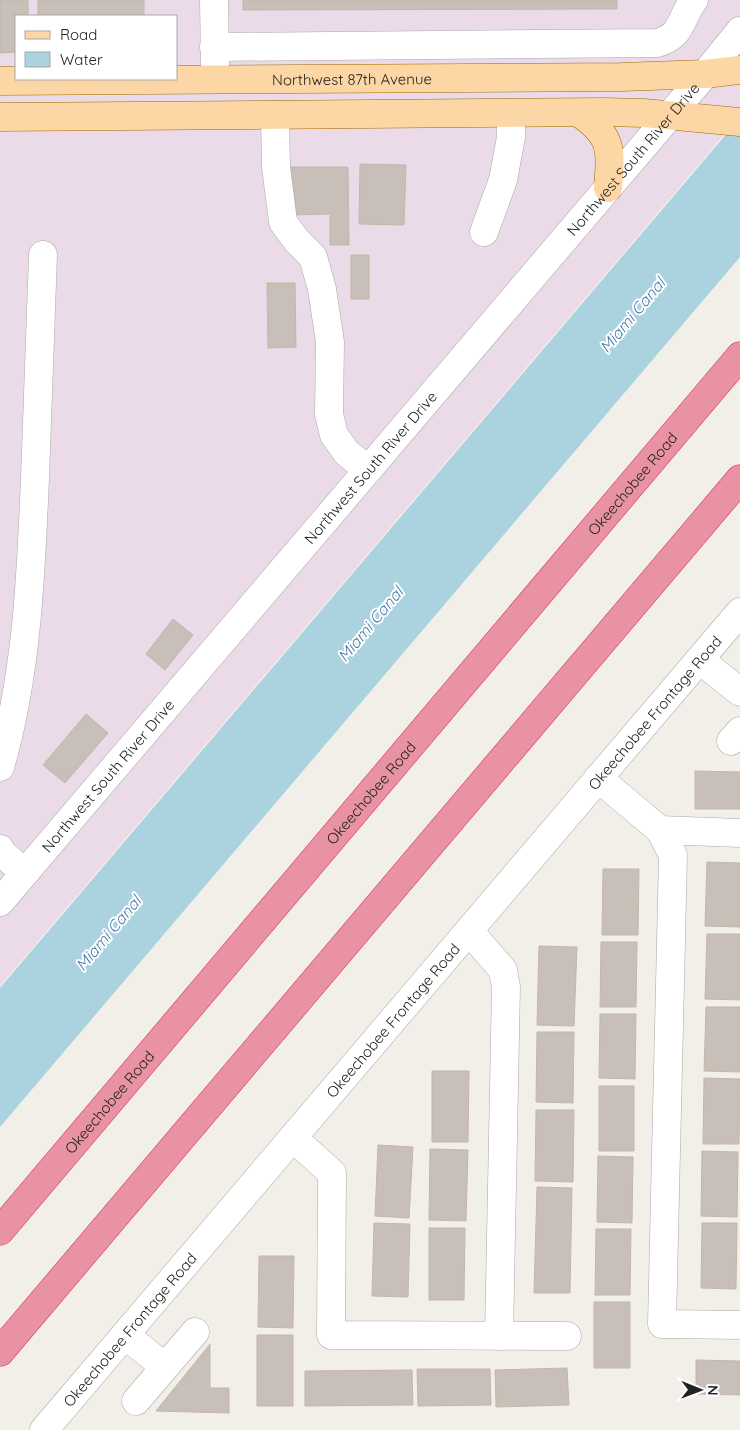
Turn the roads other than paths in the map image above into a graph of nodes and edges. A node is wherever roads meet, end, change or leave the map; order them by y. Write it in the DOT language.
graph roads {
  1 [pos="214,0"];
  2 [pos="694,0"];
  3 [pos="740,31"];
  4 [pos="214,47"];
  5 [pos="740,70"];
  6 [pos="705,74"];
  7 [pos="215,80"];
  8 [pos="0,81"];
  9 [pos="511,113"];
  10 [pos="579,113"];
  11 [pos="275,115"];
  12 [pos="669,116"];
  13 [pos="0,117"];
  14 [pos="736,122"];
  15 [pos="608,188"];
  16 [pos="484,232"];
  17 [pos="43,255"];
  18 [pos="740,356"];
  19 [pos="368,470"];
  20 [pos="740,479"];
  21 [pos="740,612"];
  22 [pos="700,660"];
  23 [pos="740,692"];
  24 [pos="0,767"];
  25 [pos="598,778"];
  26 [pos="660,830"];
  27 [pos="740,833"];
  28 [pos="0,849"];
  29 [pos="25,873"];
  30 [pos="0,902"];
  31 [pos="469,931"];
  32 [pos="292,1138"];
  33 [pos="0,1231"];
  34 [pos="740,1325"];
  35 [pos="195,1332"];
  36 [pos="125,1335"];
  37 [pos="499,1336"];
  38 [pos="566,1336"];
  39 [pos="0,1352"];
  40 [pos="165,1367"];
  41 [pos="136,1401"];
  42 [pos="44,1430"];
  1 -- 4 [label="street"];
  2 -- 4 [label="street"];
  3 -- 6 [label="street, Northwest South River Drive"];
  4 -- 7 [label="street"];
  5 -- 6 [label="main road, Northwest 87th Avenue"];
  6 -- 7 [label="main road, Northwest 87th Avenue"];
  6 -- 12 [label="street, Northwest South River Drive"];
  7 -- 8 [label="main road, Northwest 87th Avenue"];
  9 -- 10 [label="main road"];
  9 -- 11 [label="main road"];
  9 -- 16 [label="street"];
  10 -- 12 [label="main road"];
  10 -- 15 [label="main road"];
  11 -- 13 [label="main road"];
  11 -- 19 [label="street"];
  12 -- 14 [label="main road"];
  12 -- 15 [label="street, Northwest South River Drive"];
  15 -- 19 [label="street, Northwest South River Drive"];
  17 -- 24 [label="street"];
  18 -- 33 [label="highway, Okeechobee Road"];
  19 -- 29 [label="street, Northwest South River Drive"];
  20 -- 39 [label="highway"];
  21 -- 22 [label="street, Okeechobee Frontage Road"];
  22 -- 23 [label="street"];
  22 -- 25 [label="street, Okeechobee Frontage Road"];
  25 -- 26 [label="street"];
  25 -- 31 [label="street, Okeechobee Frontage Road"];
  26 -- 27 [label="street"];
  26 -- 34 [label="street"];
  28 -- 29 [label="street"];
  29 -- 30 [label="street, Northwest South River Drive"];
  31 -- 32 [label="street, Okeechobee Frontage Road"];
  31 -- 37 [label="street"];
  32 -- 36 [label="street, Okeechobee Frontage Road"];
  32 -- 37 [label="street"];
  35 -- 40 [label="street"];
  36 -- 40 [label="street"];
  36 -- 42 [label="street, Okeechobee Frontage Road"];
  37 -- 38 [label="street"];
  40 -- 41 [label="street"];
}
